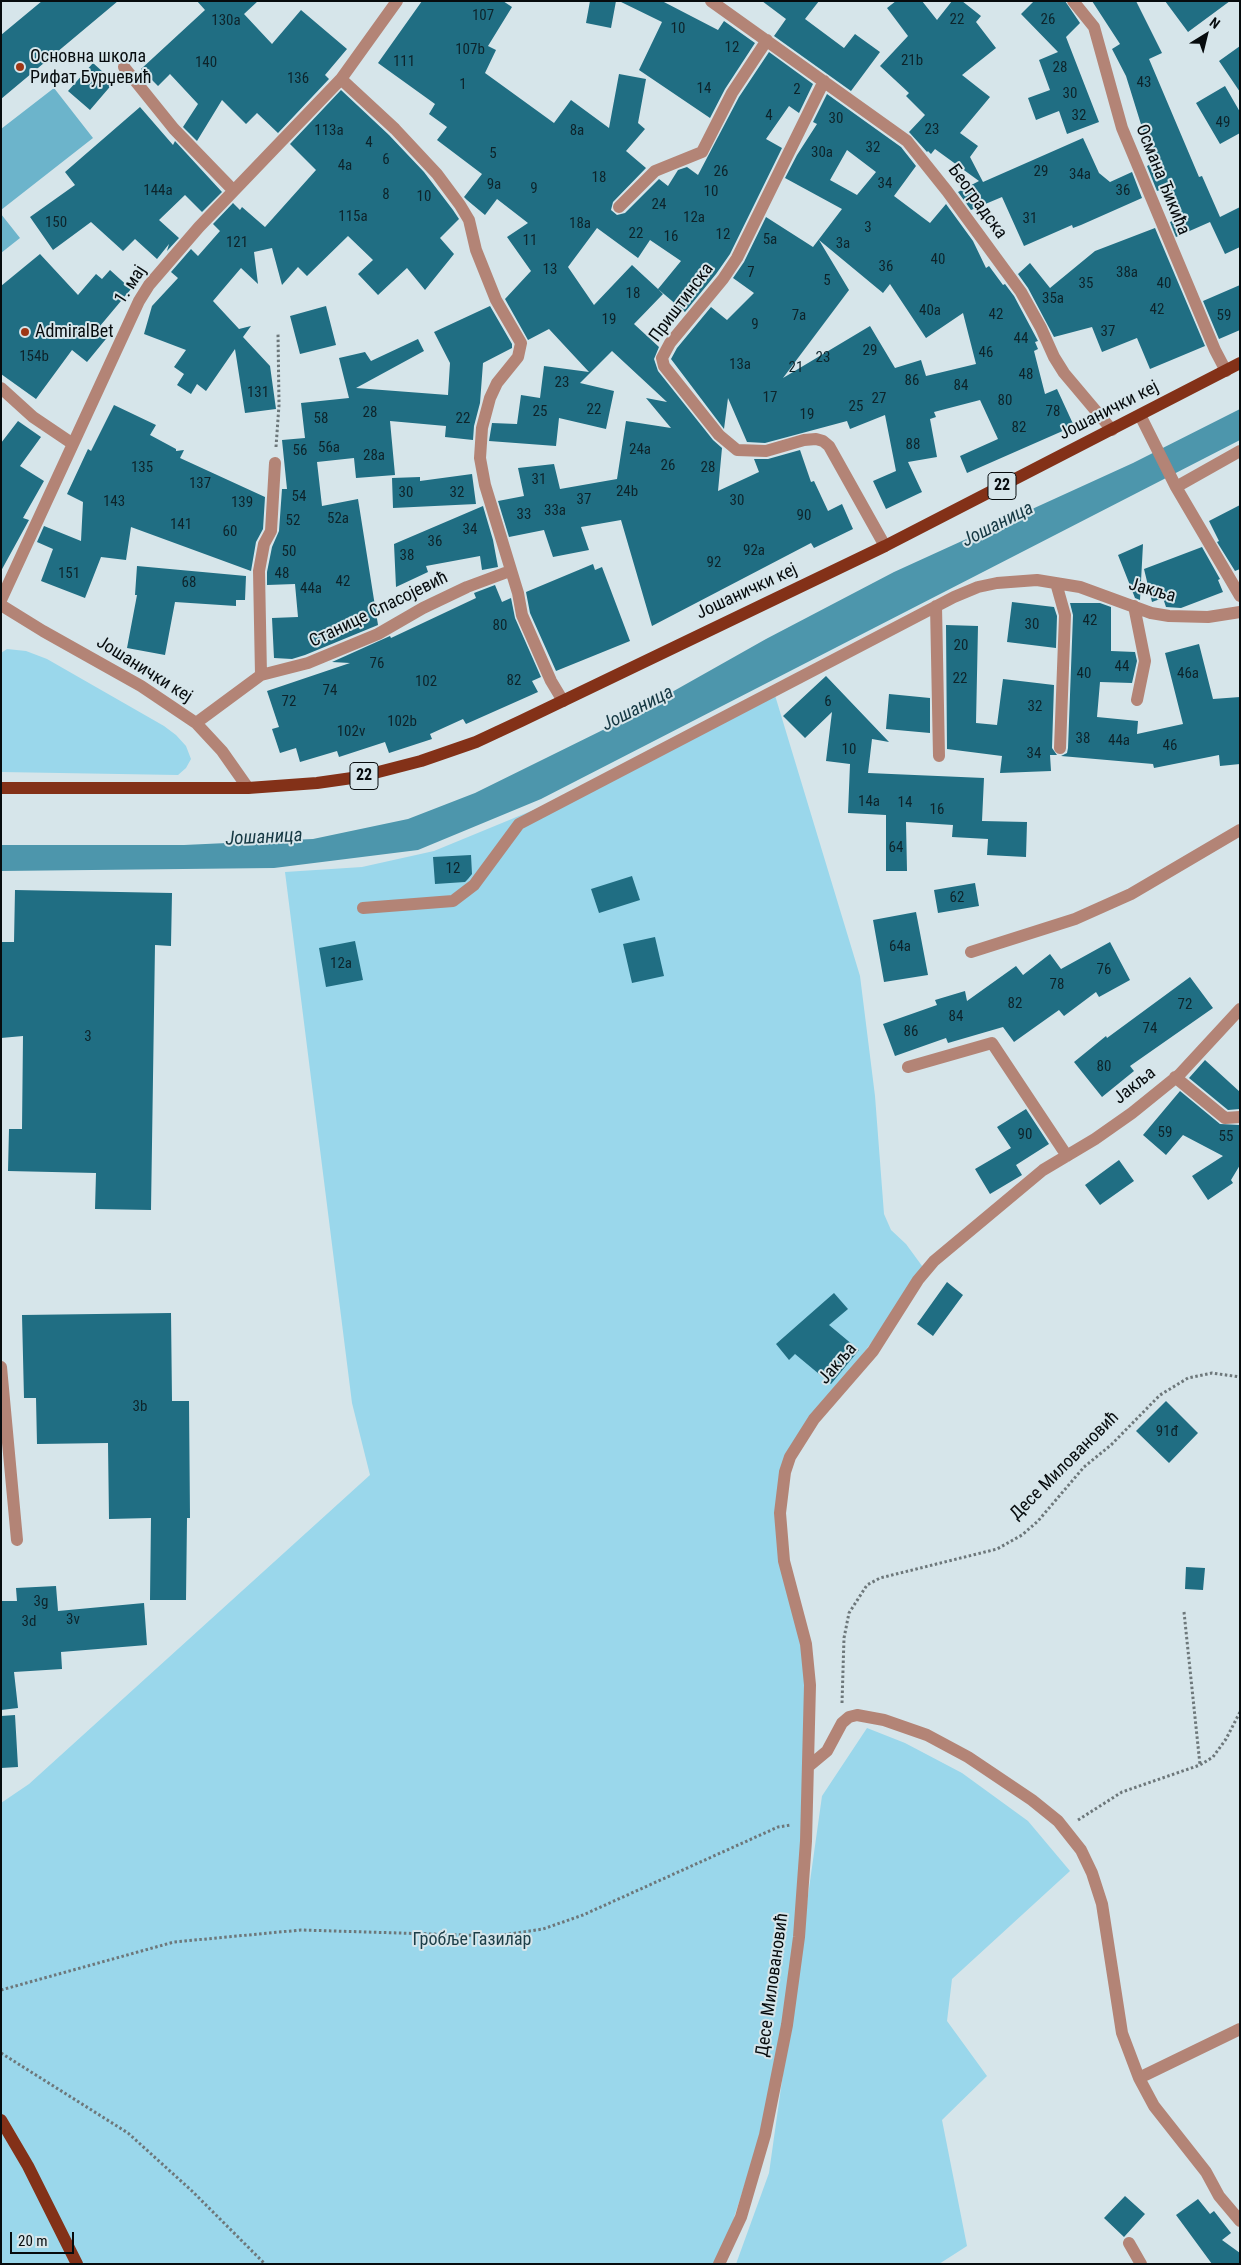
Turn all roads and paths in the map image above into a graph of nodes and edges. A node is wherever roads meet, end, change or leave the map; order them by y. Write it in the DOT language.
graph roads {
  1 [pos="397,1"];
  2 [pos="711,1"];
  3 [pos="1073,1"];
  4 [pos="767,40"];
  5 [pos="124,67"];
  6 [pos="340,80"];
  7 [pos="824,81"];
  8 [pos="233,190"];
  9 [pos="619,207"];
  10 [pos="278,333"];
  11 [pos="1240,363"];
  12 [pos="1226,371"];
  13 [pos="1,388"];
  14 [pos="1140,415"];
  15 [pos="1112,430"];
  16 [pos="72,444"];
  17 [pos="1240,451"];
  18 [pos="276,463"];
  19 [pos="1175,484"];
  20 [pos="884,546"];
  21 [pos="510,571"];
  22 [pos="1056,582"];
  23 [pos="1240,596"];
  24 [pos="1,600"];
  25 [pos="1,605"];
  26 [pos="936,606"];
  27 [pos="1134,606"];
  28 [pos="1240,612"];
  29 [pos="261,675"];
  30 [pos="563,700"];
  31 [pos="1137,700"];
  32 [pos="196,723"];
  33 [pos="1060,748"];
  34 [pos="939,756"];
  35 [pos="1,788"];
  36 [pos="248,788"];
  37 [pos="1240,830"];
  38 [pos="363,908"];
  39 [pos="971,952"];
  40 [pos="1240,1009"];
  41 [pos="908,1067"];
  42 [pos="1175,1077"];
  43 [pos="1240,1117"];
  44 [pos="1067,1156"];
  45 [pos="1,1367"];
  46 [pos="1240,1377"];
  47 [pos="17,1540"];
  48 [pos="1184,1612"];
  49 [pos="1240,1712"];
  50 [pos="849,1717"];
  51 [pos="1200,1765"];
  52 [pos="809,1766"];
  53 [pos="806,1822"];
  54 [pos="1067,1830"];
  55 [pos="1,1990"];
  56 [pos="1240,2029"];
  57 [pos="1,2053"];
  58 [pos="1139,2078"];
  59 [pos="1,2120"];
  60 [pos="1240,2221"];
  61 [pos="1130,2243"];
  62 [pos="78,2264"];
  63 [pos="264,2264"];
  64 [pos="719,2264"];
  65 [pos="1141,2264"];
  1 -- 6 [label="street, 1. мај"];
  2 -- 4 [label="street, Београдска"];
  3 -- 12 [label="street, Османа Ђикића"];
  4 -- 7 [label="street, Београдска"];
  4 -- 9 [label="street"];
  5 -- 8 [label="street"];
  6 -- 8 [label="street, 1. мај"];
  6 -- 21 [label="street"];
  7 -- 15 [label="street, Београдска"];
  7 -- 20 [label="street, Приштинска"];
  8 -- 16 [label="street, 1. мај"];
  10 -- 18 [label="path"];
  11 -- 12 [label="main road, Јошанички кеј / 22"];
  12 -- 14 [label="main road, Јошанички кеј / 22"];
  13 -- 16 [label="street"];
  14 -- 15 [label="main road, Јошанички кеј / 22"];
  14 -- 19 [label="street"];
  15 -- 20 [label="main road, Јошанички кеј / 22"];
  16 -- 24 [label="street, 1. мај"];
  17 -- 19 [label="street"];
  18 -- 29 [label="street"];
  19 -- 23 [label="street"];
  20 -- 30 [label="main road, Јошанички кеј / 22"];
  21 -- 29 [label="street, Станице Спасојевић"];
  21 -- 30 [label="street"];
  22 -- 26 [label="street, Јакља"];
  22 -- 27 [label="street, Јакља"];
  22 -- 33 [label="street"];
  25 -- 32 [label="street, Јошанички кеј"];
  26 -- 34 [label="street"];
  26 -- 38 [label="street, Јакља"];
  27 -- 28 [label="street, Јакља"];
  27 -- 31 [label="street"];
  29 -- 32 [label="street, Станице Спасојевић"];
  30 -- 36 [label="main road, Јошанички кеј / 22"];
  32 -- 36 [label="street, Јошанички кеј"];
  35 -- 36 [label="main road, Јошанички кеј / 22"];
  37 -- 39 [label="street"];
  40 -- 42 [label="street, Јакља"];
  41 -- 44 [label="street"];
  42 -- 43 [label="street, Јакља"];
  42 -- 44 [label="street, Јакља"];
  44 -- 52 [label="street, Јакља"];
  45 -- 47 [label="street"];
  46 -- 50 [label="path, Десе Миловановић"];
  48 -- 51 [label="path"];
  49 -- 51 [label="path"];
  50 -- 52 [label="street"];
  50 -- 54 [label="street"];
  51 -- 54 [label="path"];
  52 -- 53 [label="street, Десе Миловановић"];
  53 -- 55 [label="path"];
  53 -- 64 [label="street, Десе Миловановић"];
  54 -- 58 [label="street"];
  56 -- 58 [label="street"];
  57 -- 63 [label="path"];
  58 -- 60 [label="street"];
  59 -- 62 [label="main road"];
  61 -- 65 [label="street"];
}
